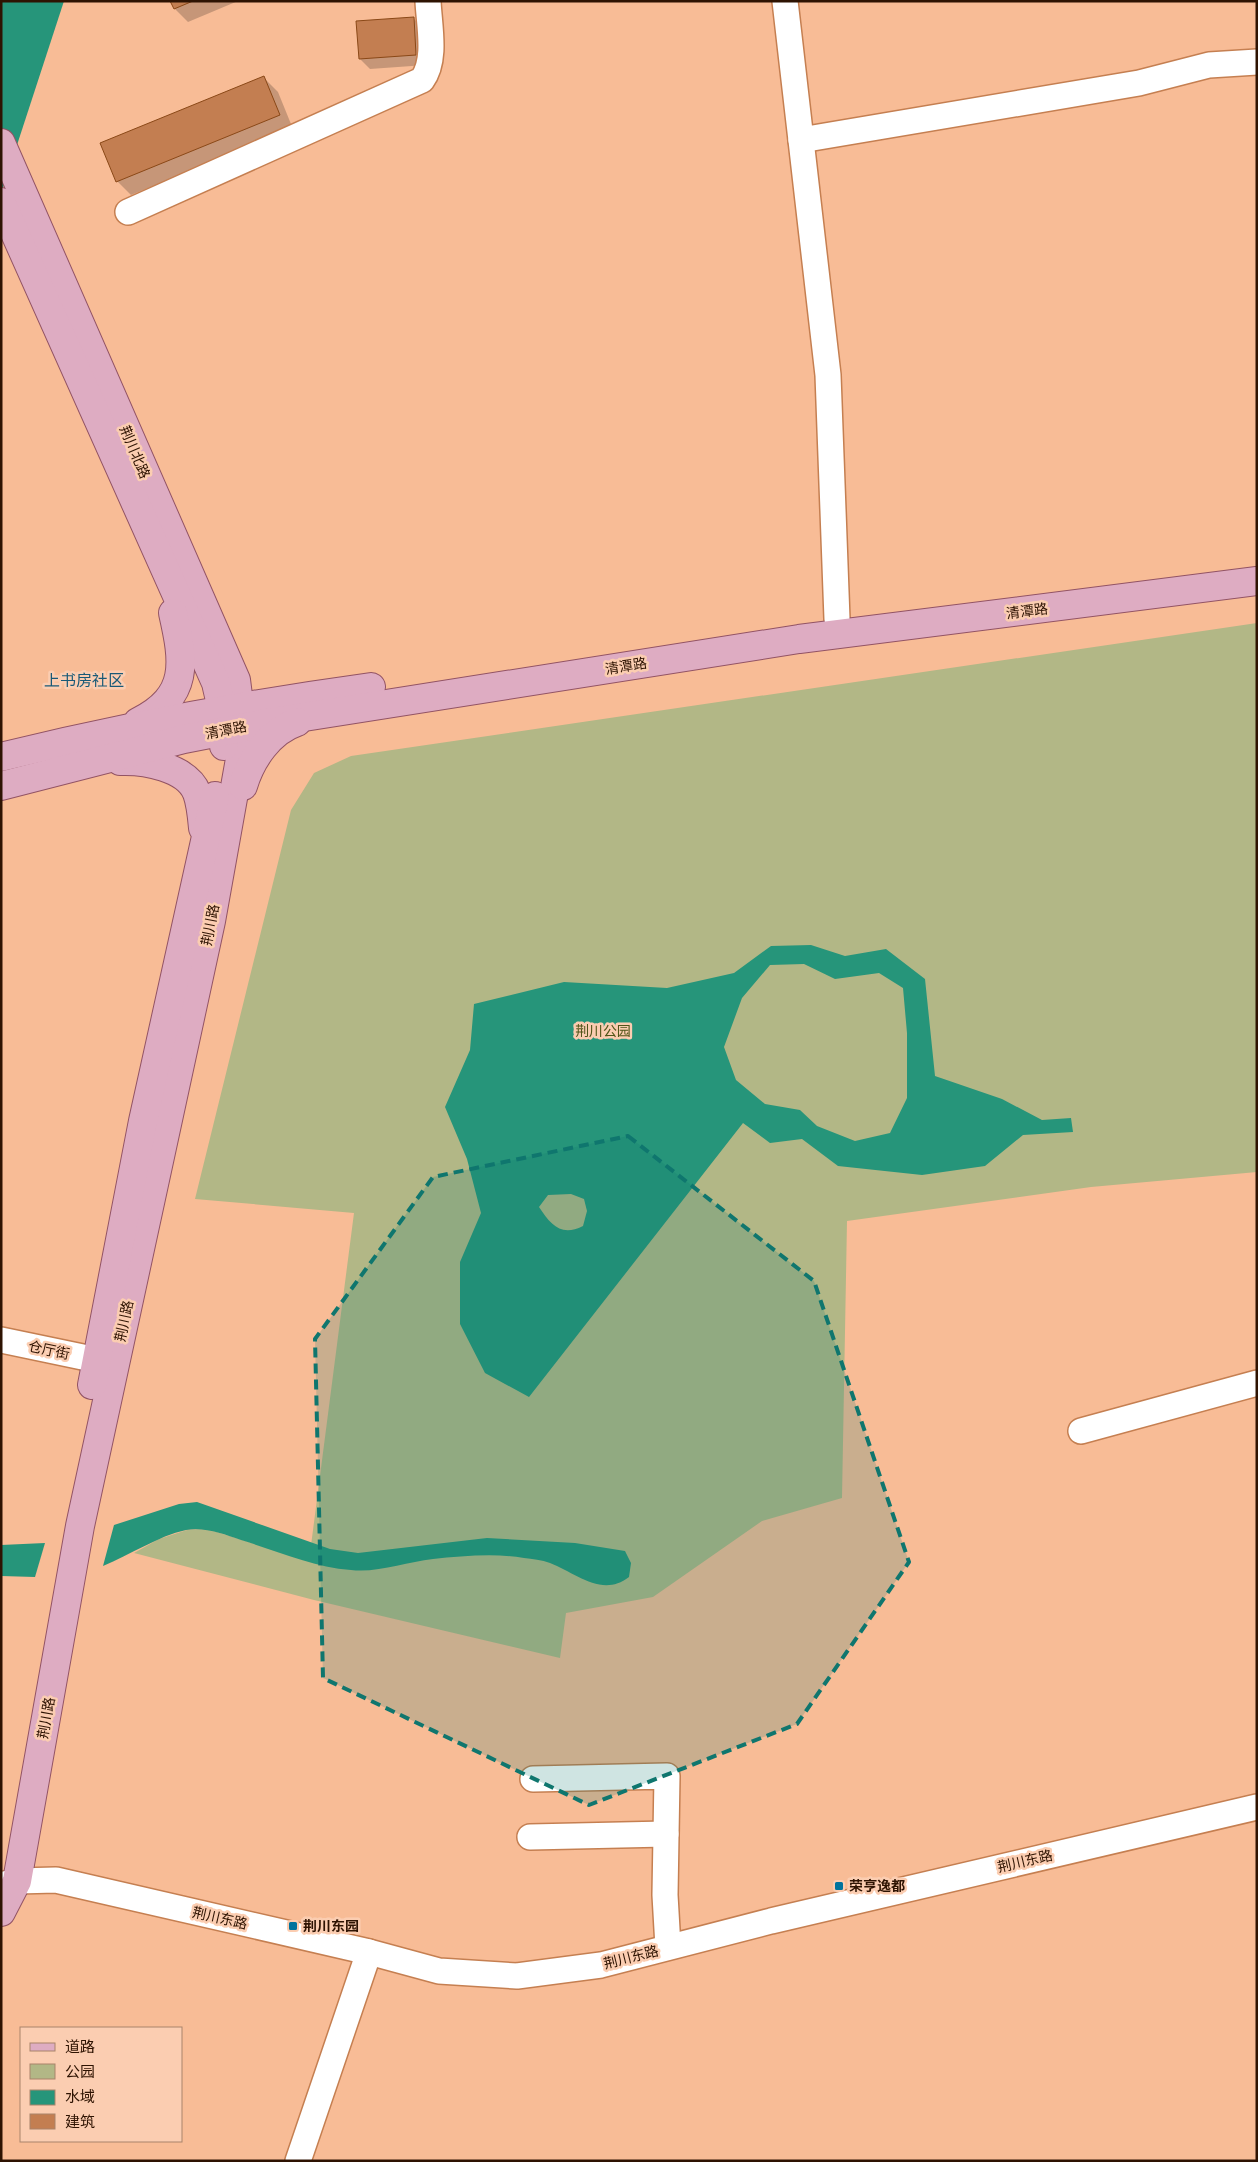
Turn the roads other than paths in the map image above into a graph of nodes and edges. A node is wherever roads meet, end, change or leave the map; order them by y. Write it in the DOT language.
graph roads {
  1 [pos="428,1"];
  2 [pos="785,1"];
  3 [pos="1257,62"];
  4 [pos="801,140"];
  5 [pos="1,143"];
  6 [pos="2,204"];
  7 [pos="128,212"];
  8 [pos="1257,566"];
  9 [pos="164,567"];
  10 [pos="1257,581"];
  11 [pos="837,619"];
  12 [pos="315,715"];
  13 [pos="232,718"];
  14 [pos="123,730"];
  15 [pos="1,756"];
  16 [pos="96,762"];
  17 [pos="1,786"];
  18 [pos="214,846"];
  19 [pos="1,1340"];
  20 [pos="97,1360"];
  21 [pos="1257,1383"];
  22 [pos="1081,1431"];
  23 [pos="533,1779"];
  24 [pos="1257,1807"];
  25 [pos="666,1834"];
  26 [pos="530,1837"];
  27 [pos="7,1877"];
  28 [pos="1,1912"];
  29 [pos="668,1947"];
  30 [pos="369,1952"];
  31 [pos="298,2161"];
  1 -- 7 [label="street"];
  2 -- 4 [label="street"];
  3 -- 4 [label="street"];
  4 -- 11 [label="street"];
  5 -- 13 [label="main road, 荆川北路"];
  6 -- 9 [label="main road, 荆川北路"];
  8 -- 11 [label="main road, 清潭路"];
  9 -- 13 [label="main road, 荆川北路"];
  9 -- 14 [label="main road"];
  10 -- 12 [label="main road, 清潭路"];
  11 -- 13 [label="main road, 清潭路"];
  12 -- 13 [label="main road, 清潭路"];
  12 -- 18 [label="main road"];
  13 -- 14 [label="main road, 清潭路"];
  13 -- 16 [label="main road, 清潭路"];
  13 -- 18 [label="main road, 荆川路"];
  14 -- 15 [label="main road, 清潭路"];
  16 -- 17 [label="main road, 清潭路"];
  16 -- 18 [label="main road"];
  18 -- 20 [label="main road, 荆川路"];
  18 -- 27 [label="main road, 荆川路"];
  19 -- 20 [label="street, 仓厅街"];
  20 -- 27 [label="main road, 荆川路"];
  21 -- 22 [label="street"];
  23 -- 25 [label="street"];
  24 -- 29 [label="street, 荆川东路"];
  25 -- 26 [label="street"];
  25 -- 29 [label="street"];
  27 -- 28 [label="main road, 荆川路"];
  27 -- 30 [label="street, 荆川东路"];
  29 -- 30 [label="street, 荆川东路"];
  30 -- 31 [label="street"];
}
